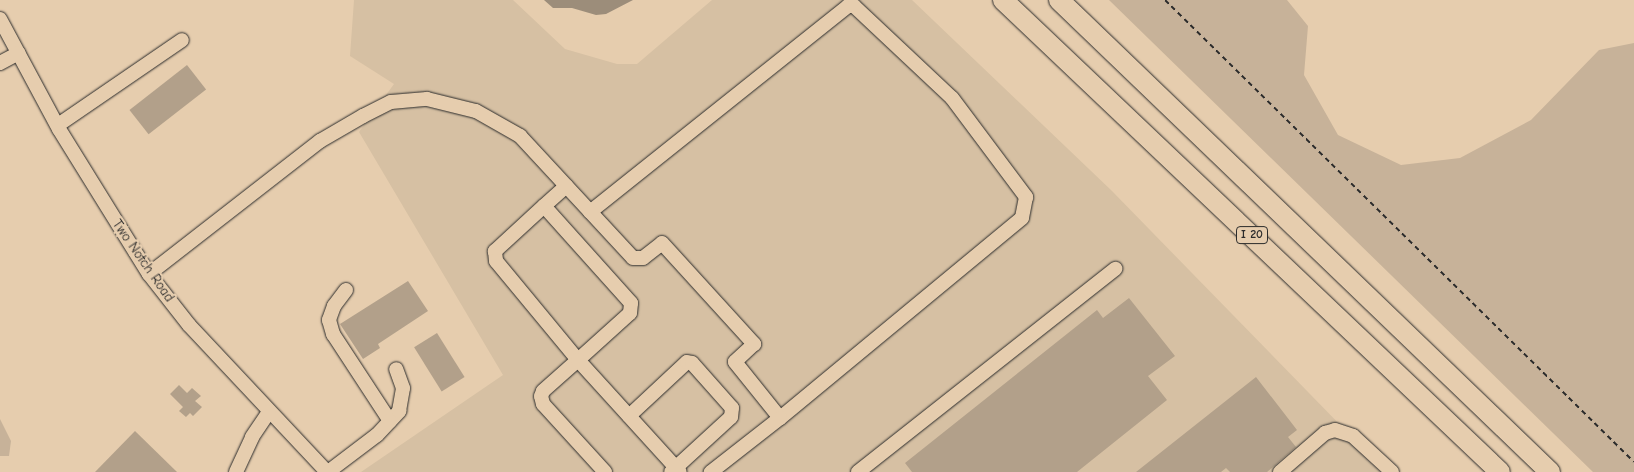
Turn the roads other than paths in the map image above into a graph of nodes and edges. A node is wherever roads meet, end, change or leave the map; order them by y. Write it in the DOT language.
graph roads {
  1 [pos="1003,0"];
  2 [pos="1059,0"];
  3 [pos="0,19"];
  4 [pos="182,40"];
  5 [pos="19,53"];
  6 [pos="0,63"];
  7 [pos="58,125"];
  8 [pos="566,186"];
  9 [pos="544,206"];
  10 [pos="590,212"];
  11 [pos="1115,269"];
  12 [pos="149,274"];
  13 [pos="346,290"];
  14 [pos="578,360"];
  15 [pos="396,369"];
  16 [pos="269,412"];
  17 [pos="629,416"];
  18 [pos="780,418"];
  19 [pos="390,421"];
  20 [pos="676,470"];
  21 [pos="236,472"];
  22 [pos="328,472"];
  23 [pos="605,472"];
  24 [pos="711,472"];
  25 [pos="858,472"];
  26 [pos="1280,472"];
  27 [pos="1392,472"];
  28 [pos="1500,472"];
  29 [pos="1550,472"];
  1 -- 28 [label="highway, I 20"];
  2 -- 29 [label="highway, I 20"];
  3 -- 5 [label="street, Two Notch Road"];
  4 -- 7 [label="street"];
  5 -- 6 [label="street"];
  5 -- 7 [label="street, Two Notch Road"];
  7 -- 12 [label="street, Two Notch Road"];
  8 -- 9 [label="street"];
  8 -- 10 [label="street"];
  8 -- 12 [label="street"];
  9 -- 14 [label="street"];
  9 -- 14 [label="street"];
  10 -- 18 [label="street"];
  10 -- 18 [label="street"];
  11 -- 25 [label="street"];
  12 -- 16 [label="street, Two Notch Road"];
  13 -- 19 [label="street"];
  14 -- 17 [label="street"];
  14 -- 23 [label="street"];
  15 -- 19 [label="street"];
  16 -- 21 [label="street"];
  16 -- 22 [label="street, Two Notch Road"];
  17 -- 20 [label="street"];
  17 -- 20 [label="street"];
  18 -- 24 [label="street"];
  19 -- 22 [label="street"];
  26 -- 27 [label="street"];
}
